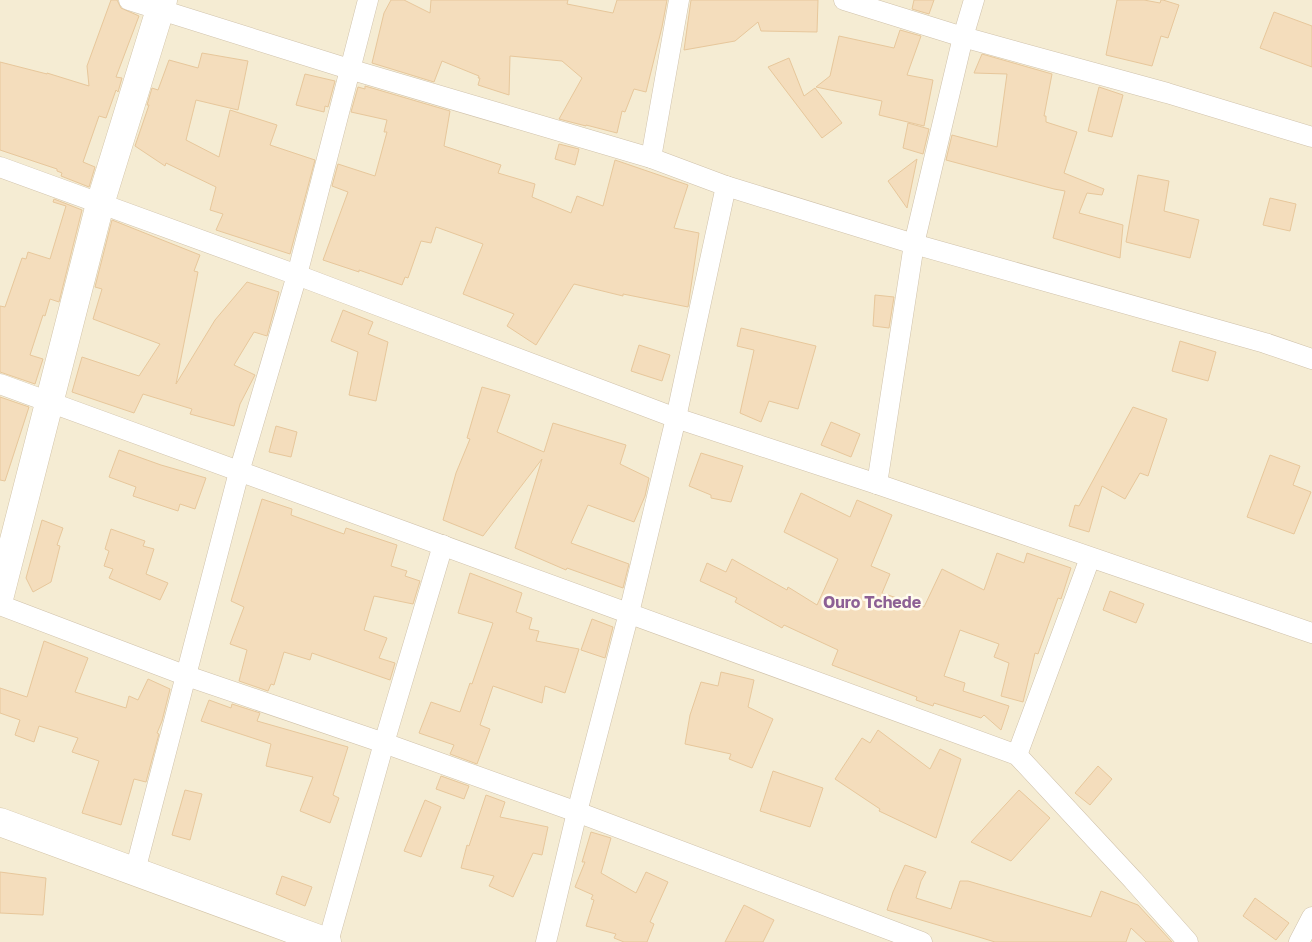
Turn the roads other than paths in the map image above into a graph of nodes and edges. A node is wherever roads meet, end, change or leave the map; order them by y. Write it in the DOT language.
graph roads {
  1 [pos="129,0"];
  2 [pos="368,0"];
  3 [pos="679,0"];
  4 [pos="844,0"];
  5 [pos="974,0"];
  6 [pos="161,5"];
  7 [pos="963,37"];
  8 [pos="349,69"];
  9 [pos="1312,137"];
  10 [pos="651,158"];
  11 [pos="0,167"];
  12 [pos="726,186"];
  13 [pos="100,204"];
  14 [pos="914,244"];
  15 [pos="296,275"];
  16 [pos="1312,359"];
  17 [pos="0,384"];
  18 [pos="50,402"];
  19 [pos="676,418"];
  20 [pos="239,472"];
  21 [pos="877,484"];
  22 [pos="443,545"];
  23 [pos="1090,558"];
  24 [pos="0,594"];
  25 [pos="0,605"];
  26 [pos="629,613"];
  27 [pos="1312,633"];
  28 [pos="187,676"];
  29 [pos="384,743"];
  30 [pos="1017,755"];
  31 [pos="577,812"];
  32 [pos="0,822"];
  33 [pos="135,871"];
  34 [pos="1312,918"];
  35 [pos="327,942"];
  36 [pos="546,942"];
  37 [pos="922,942"];
  38 [pos="1188,942"];
  39 [pos="1299,942"];
  1 -- 6 [label="street"];
  2 -- 8 [label="street"];
  3 -- 10 [label="street"];
  4 -- 7 [label="street"];
  5 -- 7 [label="street"];
  6 -- 8 [label="street"];
  6 -- 13 [label="main road"];
  7 -- 9 [label="street"];
  7 -- 14 [label="street"];
  8 -- 10 [label="street"];
  8 -- 15 [label="street"];
  10 -- 12 [label="street"];
  11 -- 13 [label="street"];
  12 -- 14 [label="street"];
  12 -- 19 [label="street"];
  13 -- 15 [label="street"];
  13 -- 18 [label="main road"];
  14 -- 16 [label="street"];
  14 -- 21 [label="street"];
  15 -- 19 [label="street"];
  15 -- 20 [label="street"];
  17 -- 18 [label="street"];
  18 -- 20 [label="street"];
  18 -- 24 [label="main road"];
  19 -- 21 [label="street"];
  19 -- 26 [label="street"];
  20 -- 22 [label="street"];
  20 -- 28 [label="street"];
  21 -- 23 [label="street"];
  22 -- 26 [label="street"];
  22 -- 29 [label="street"];
  23 -- 27 [label="street"];
  23 -- 30 [label="street"];
  25 -- 28 [label="street"];
  26 -- 30 [label="street"];
  26 -- 31 [label="street"];
  28 -- 29 [label="street"];
  28 -- 33 [label="street"];
  29 -- 31 [label="street"];
  29 -- 35 [label="street"];
  30 -- 38 [label="street"];
  31 -- 36 [label="street"];
  31 -- 37 [label="street"];
  32 -- 33 [label="main road"];
  33 -- 35 [label="main road"];
  34 -- 39 [label="street"];
}
